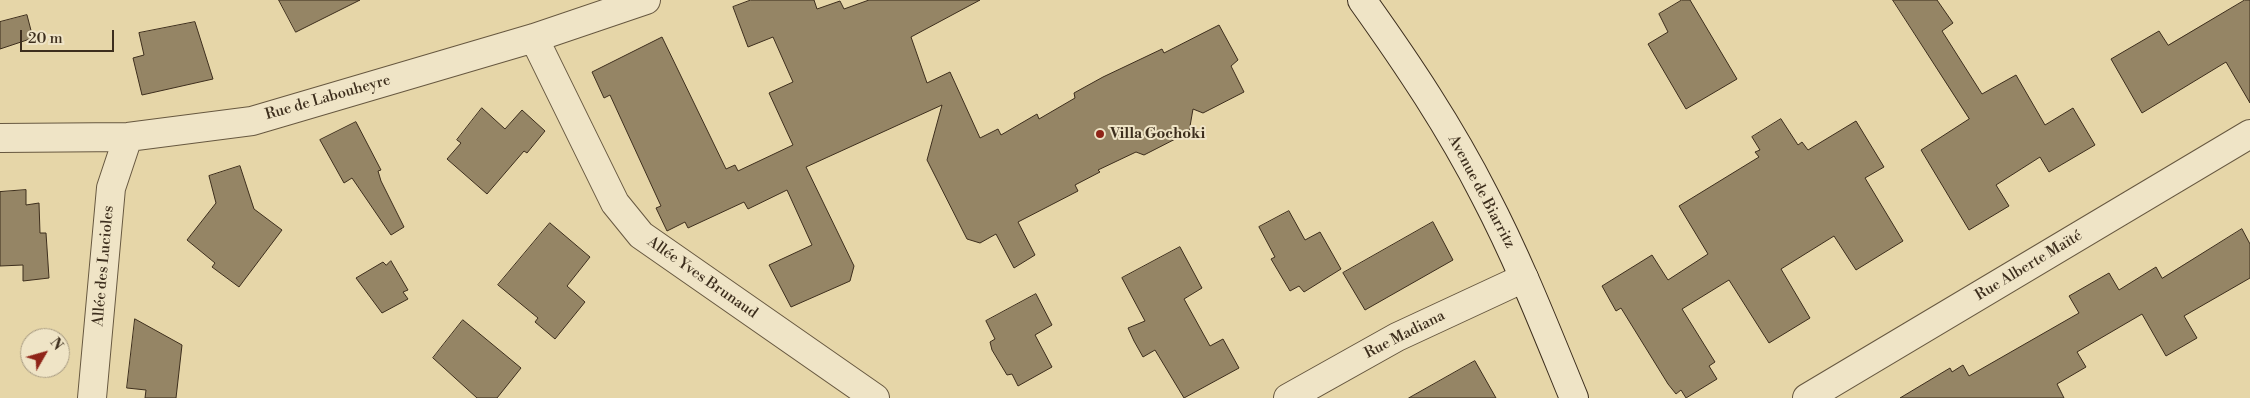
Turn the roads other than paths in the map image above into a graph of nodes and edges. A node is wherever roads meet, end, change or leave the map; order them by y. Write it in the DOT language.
graph roads {
  1 [pos="646,0"];
  2 [pos="1362,0"];
  3 [pos="534,38"];
  4 [pos="2250,134"];
  5 [pos="128,137"];
  6 [pos="0,138"];
  7 [pos="1524,278"];
  8 [pos="92,398"];
  9 [pos="875,398"];
  10 [pos="1288,398"];
  11 [pos="1574,398"];
  12 [pos="1807,398"];
  1 -- 3 [label="street, Rue de Labouheyre"];
  2 -- 7 [label="street, Avenue de Biarritz"];
  3 -- 5 [label="street, Rue de Labouheyre"];
  3 -- 9 [label="street, Allée Yves Brunaud"];
  4 -- 12 [label="street, Rue Alberte Maïté"];
  5 -- 6 [label="street, Rue de Labouheyre"];
  5 -- 8 [label="street, Allée des Lucioles"];
  7 -- 10 [label="street, Rue Madiana"];
  7 -- 11 [label="street, Avenue de Biarritz"];
}
